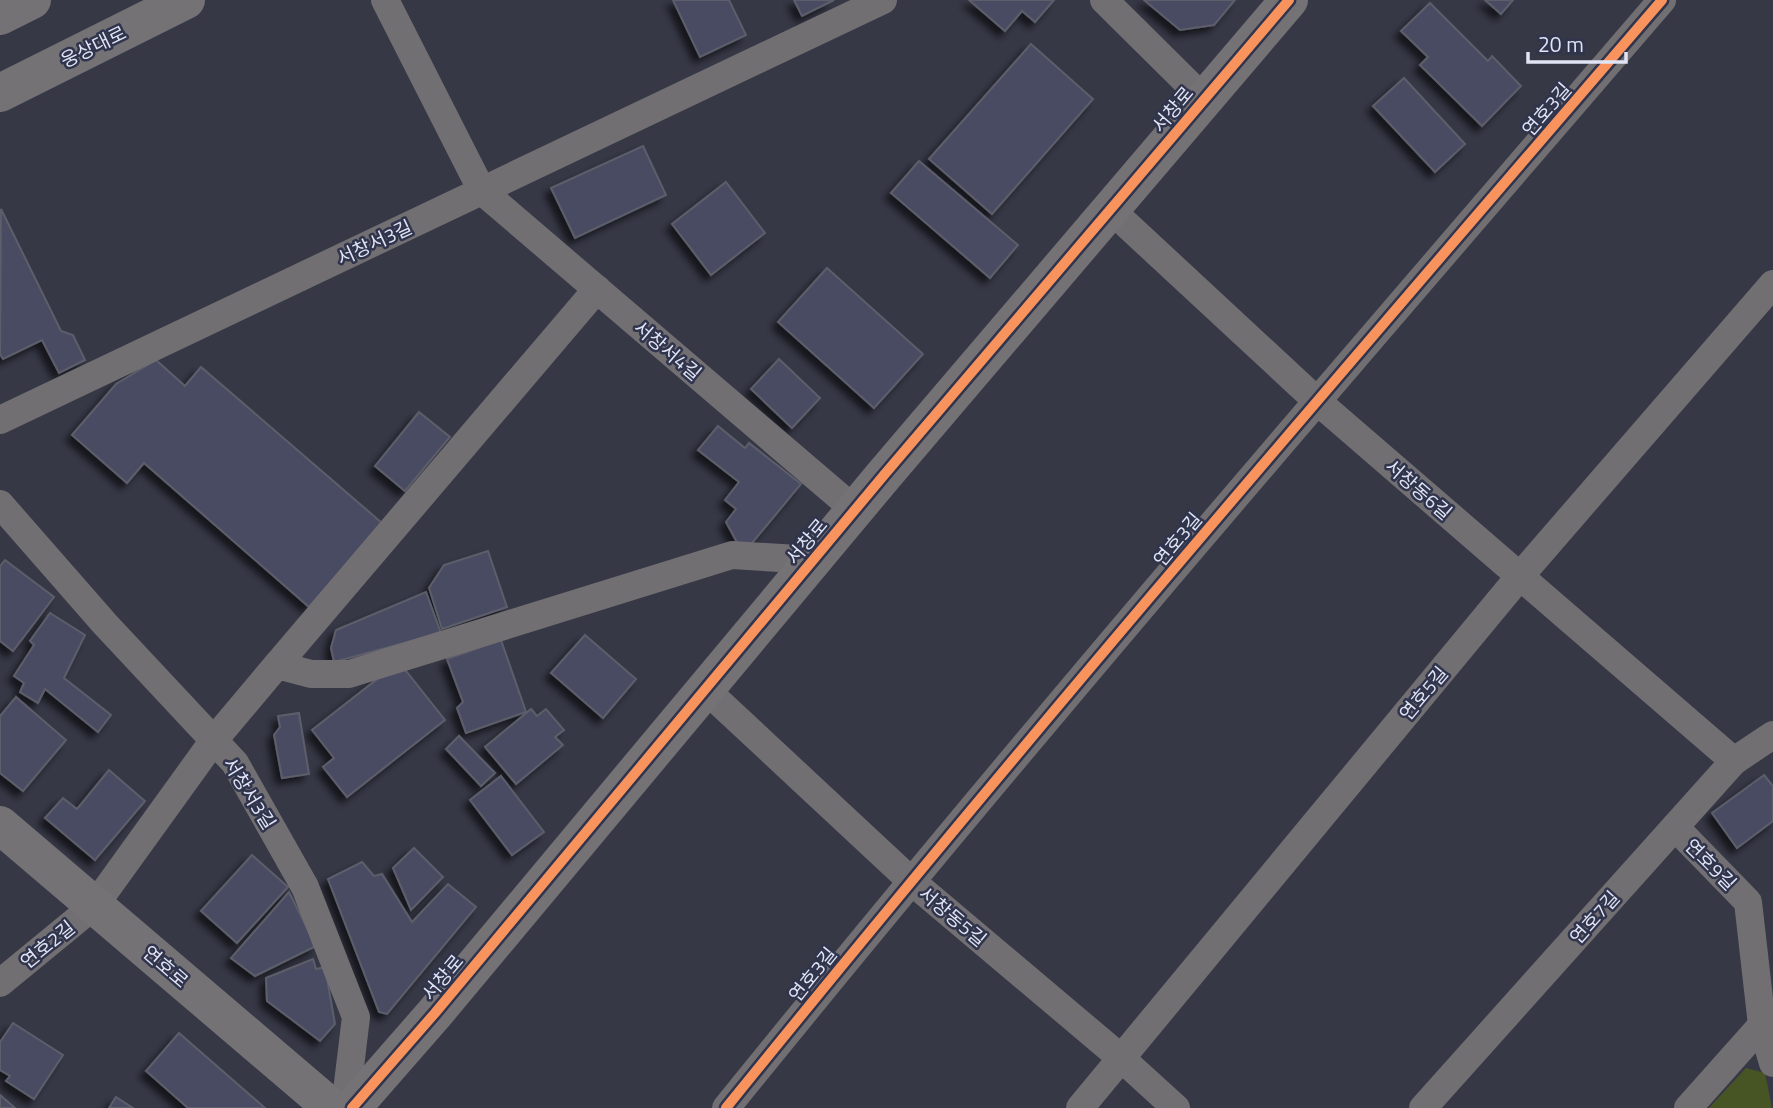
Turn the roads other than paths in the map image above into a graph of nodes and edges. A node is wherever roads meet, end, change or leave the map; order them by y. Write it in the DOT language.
graph roads {
  1 [pos="32,0"];
  2 [pos="186,0"];
  3 [pos="385,0"];
  4 [pos="883,0"];
  5 [pos="1104,0"];
  6 [pos="1289,0"];
  7 [pos="1662,0"];
  8 [pos="0,16"];
  9 [pos="0,93"];
  10 [pos="1203,98"];
  11 [pos="482,191"];
  12 [pos="1110,209"];
  13 [pos="1773,284"];
  14 [pos="597,289"];
  15 [pos="1317,401"];
  16 [pos="0,420"];
  17 [pos="0,504"];
  18 [pos="855,510"];
  19 [pos="813,560"];
  20 [pos="1520,576"];
  21 [pos="277,665"];
  22 [pos="705,689"];
  23 [pos="1773,734"];
  24 [pos="214,740"];
  25 [pos="1734,761"];
  26 [pos="0,825"];
  27 [pos="1675,827"];
  28 [pos="910,880"];
  29 [pos="94,905"];
  30 [pos="0,983"];
  31 [pos="1762,1025"];
  32 [pos="1121,1058"];
  33 [pos="1773,1063"];
  34 [pos="332,1108"];
  35 [pos="345,1108"];
  36 [pos="352,1108"];
  37 [pos="726,1108"];
  38 [pos="1080,1108"];
  39 [pos="1176,1108"];
  40 [pos="1423,1108"];
  41 [pos="1688,1108"];
  1 -- 8 [label="street"];
  2 -- 9 [label="street, 웅상대로"];
  3 -- 11 [label="street, 서창서4길"];
  4 -- 11 [label="street"];
  5 -- 10 [label="street"];
  6 -- 10 [label="street, 서창로"];
  7 -- 15 [label="street, 연호3길"];
  10 -- 12 [label="street, 서창로"];
  11 -- 14 [label="street, 서창서4길"];
  11 -- 16 [label="street, 서창서3길"];
  12 -- 15 [label="street, 서창동6길"];
  12 -- 18 [label="street, 서창로"];
  13 -- 20 [label="street, 연호5길"];
  14 -- 18 [label="street, 서창서4길"];
  14 -- 21 [label="street, 연호2길"];
  15 -- 20 [label="street, 서창동6길"];
  15 -- 28 [label="street, 연호3길"];
  17 -- 24 [label="street, 서창서3길"];
  18 -- 19 [label="street, 서창로"];
  19 -- 21 [label="street"];
  19 -- 22 [label="street, 서창로"];
  20 -- 25 [label="street, 서창동6길"];
  20 -- 32 [label="street, 연호5길"];
  21 -- 24 [label="street, 연호2길"];
  22 -- 28 [label="street, 서창동5길"];
  22 -- 36 [label="street, 서창로"];
  23 -- 25 [label="street, 연호7길"];
  24 -- 29 [label="street, 연호2길"];
  24 -- 35 [label="street, 서창서3길"];
  25 -- 27 [label="street, 연호7길"];
  26 -- 29 [label="street, 연호로"];
  27 -- 31 [label="street, 연호9길"];
  27 -- 40 [label="street, 연호7길"];
  28 -- 32 [label="street, 서창동5길"];
  28 -- 37 [label="street, 연호3길"];
  29 -- 30 [label="street, 연호2길"];
  29 -- 34 [label="street, 연호로"];
  31 -- 33 [label="street, 연호9길"];
  31 -- 41 [label="street"];
  32 -- 38 [label="street, 연호5길"];
  32 -- 39 [label="street, 서창동5길"];
}
